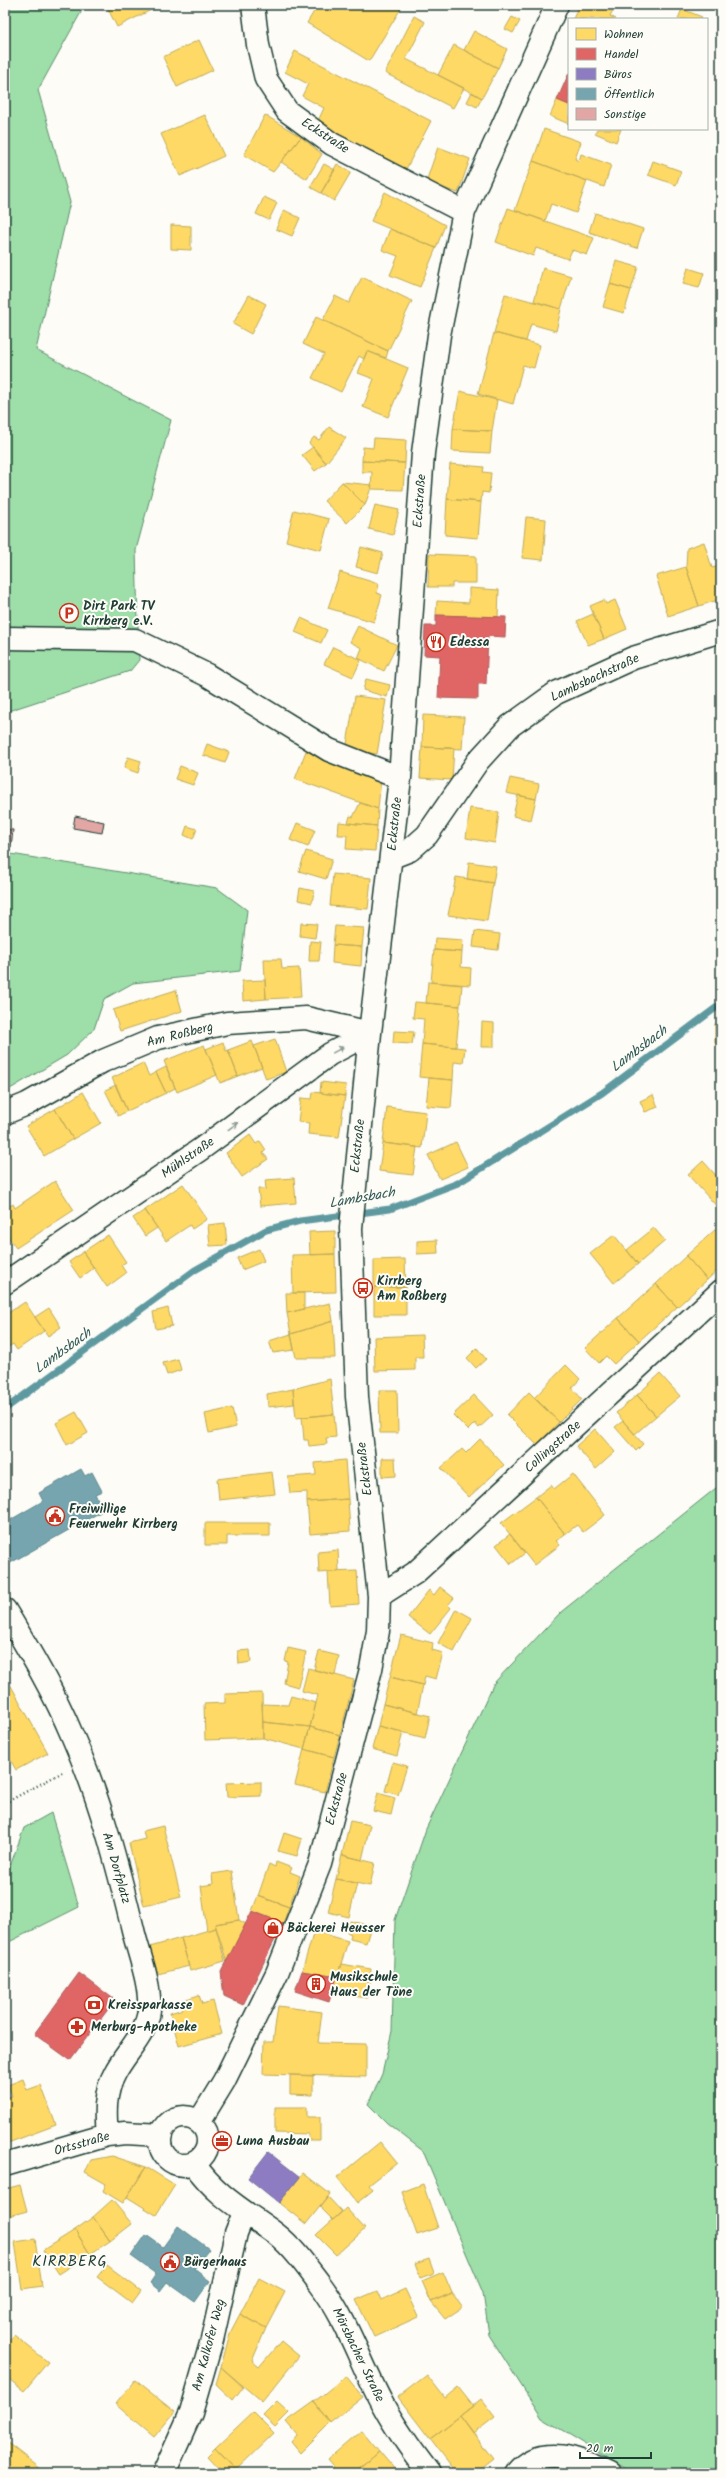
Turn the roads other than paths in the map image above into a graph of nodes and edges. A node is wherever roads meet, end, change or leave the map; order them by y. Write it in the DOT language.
graph roads {
  1 [pos="252,5"];
  2 [pos="557,5"];
  3 [pos="464,212"];
  4 [pos="721,631"];
  5 [pos="5,638"];
  6 [pos="400,778"];
  7 [pos="392,857"];
  8 [pos="370,1033"];
  9 [pos="5,1113"];
  10 [pos="5,1283"];
  11 [pos="721,1291"];
  12 [pos="379,1596"];
  13 [pos="5,1610"];
  14 [pos="199,2122"];
  15 [pos="107,2135"];
  16 [pos="161,2135"];
  17 [pos="194,2164"];
  18 [pos="5,2165"];
  19 [pos="244,2213"];
  20 [pos="164,2473"];
  21 [pos="429,2473"];
  22 [pos="517,2473"];
  23 [pos="610,2473"];
  1 -- 3 [label="street, Eckstraße"];
  2 -- 3 [label="street, Eckstraße"];
  3 -- 6 [label="street, Eckstraße"];
  4 -- 7 [label="street, Lambsbachstraße"];
  5 -- 6 [label="street"];
  6 -- 7 [label="street, Eckstraße"];
  7 -- 8 [label="street, Eckstraße"];
  8 -- 9 [label="street, Am Roßberg"];
  10 -- 8 [label="street, Mühlstraße, one-way"];
  8 -- 12 [label="street, Eckstraße"];
  11 -- 12 [label="street, Collingstraße"];
  12 -- 14 [label="street, Eckstraße"];
  13 -- 15 [label="street, Am Dorfplatz"];
  14 -- 16 [label="street"];
  14 -- 17 [label="street"];
  15 -- 16 [label="street, Ortsstraße"];
  15 -- 18 [label="street, Ortsstraße"];
  16 -- 17 [label="street"];
  17 -- 19 [label="street"];
  19 -- 20 [label="street, Am Kalkofer Weg"];
  19 -- 21 [label="street, Mörsbacher Straße"];
  22 -- 23 [label="street"];
}
